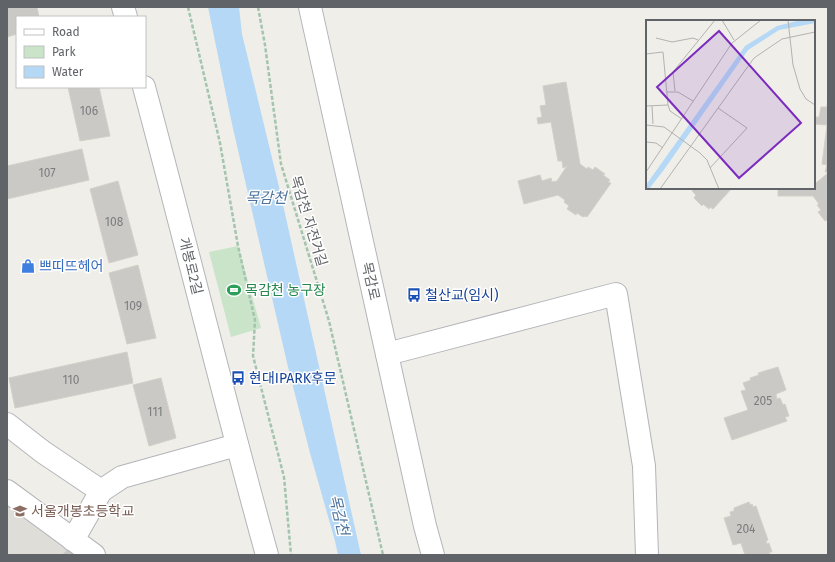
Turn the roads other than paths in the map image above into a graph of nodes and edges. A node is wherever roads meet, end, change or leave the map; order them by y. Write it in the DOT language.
graph roads {
  1 [pos="310,7"];
  2 [pos="144,88"];
  3 [pos="387,354"];
  4 [pos="7,424"];
  5 [pos="237,445"];
  6 [pos="7,491"];
  7 [pos="101,491"];
  8 [pos="73,540"];
  9 [pos="94,555"];
  10 [pos="267,555"];
  11 [pos="433,555"];
  12 [pos="647,555"];
  1 -- 3 [label="street, 목감로"];
  2 -- 5 [label="street, 개봉로2길"];
  3 -- 11 [label="street, 목감로"];
  3 -- 12 [label="street"];
  4 -- 7 [label="street"];
  5 -- 7 [label="street"];
  5 -- 10 [label="street, 개봉로2길"];
  6 -- 8 [label="street"];
  7 -- 8 [label="street"];
  8 -- 9 [label="street"];
}
